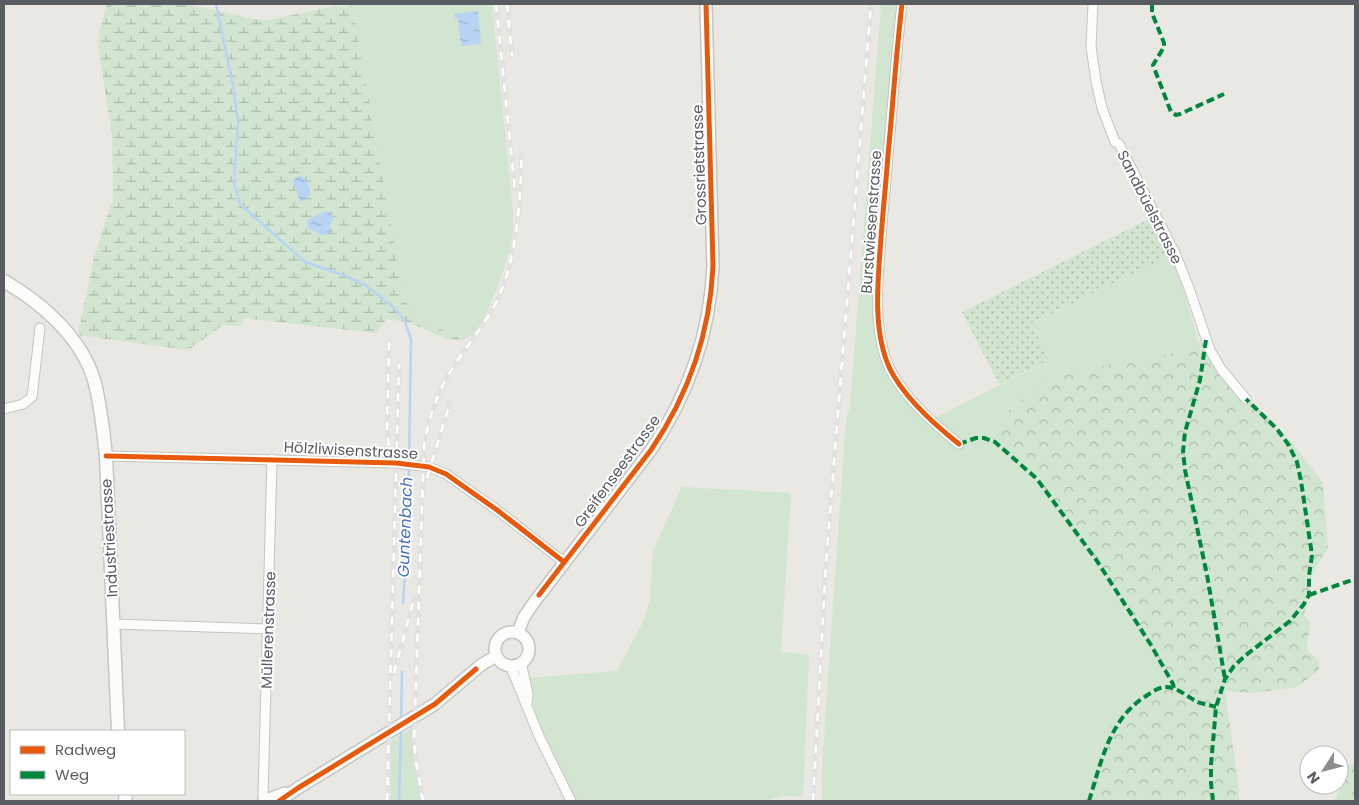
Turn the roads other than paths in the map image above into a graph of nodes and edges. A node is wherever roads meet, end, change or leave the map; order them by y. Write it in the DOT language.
graph roads {
  1 [pos="706,4"];
  2 [pos="902,4"];
  3 [pos="1093,4"];
  4 [pos="4,280"];
  5 [pos="706,325"];
  6 [pos="40,328"];
  7 [pos="1246,399"];
  8 [pos="4,409"];
  9 [pos="959,444"];
  10 [pos="106,456"];
  11 [pos="272,459"];
  12 [pos="564,562"];
  13 [pos="114,624"];
  14 [pos="268,629"];
  15 [pos="518,633"];
  16 [pos="496,656"];
  17 [pos="516,664"];
  18 [pos="118,730"];
  19 [pos="298,788"];
  20 [pos="265,801"];
  21 [pos="279,801"];
  22 [pos="571,801"];
  1 -- 5 [label="street, Grossrietstrasse"];
  2 -- 9 [label="street, Burstwiesenstrasse"];
  3 -- 7 [label="street, Sandbüelstrasse"];
  4 -- 10 [label="main road, Industriestrasse"];
  5 -- 12 [label="street, Greifenseestrasse"];
  6 -- 8 [label="street"];
  10 -- 11 [label="street, Hölzliwisenstrasse"];
  10 -- 13 [label="main road, Industriestrasse"];
  11 -- 12 [label="street, Hölzliwisenstrasse"];
  11 -- 14 [label="street, Müllerenstrasse"];
  12 -- 15 [label="street, Greifenseestrasse"];
  13 -- 14 [label="street"];
  13 -- 18 [label="main road, Industriestrasse"];
  14 -- 20 [label="street, Müllerenstrasse"];
  15 -- 16 [label="street"];
  15 -- 17 [label="street"];
  16 -- 17 [label="street"];
  16 -- 19 [label="street"];
  17 -- 22 [label="street"];
  19 -- 20 [label="street"];
  19 -- 21 [label="street"];
}
